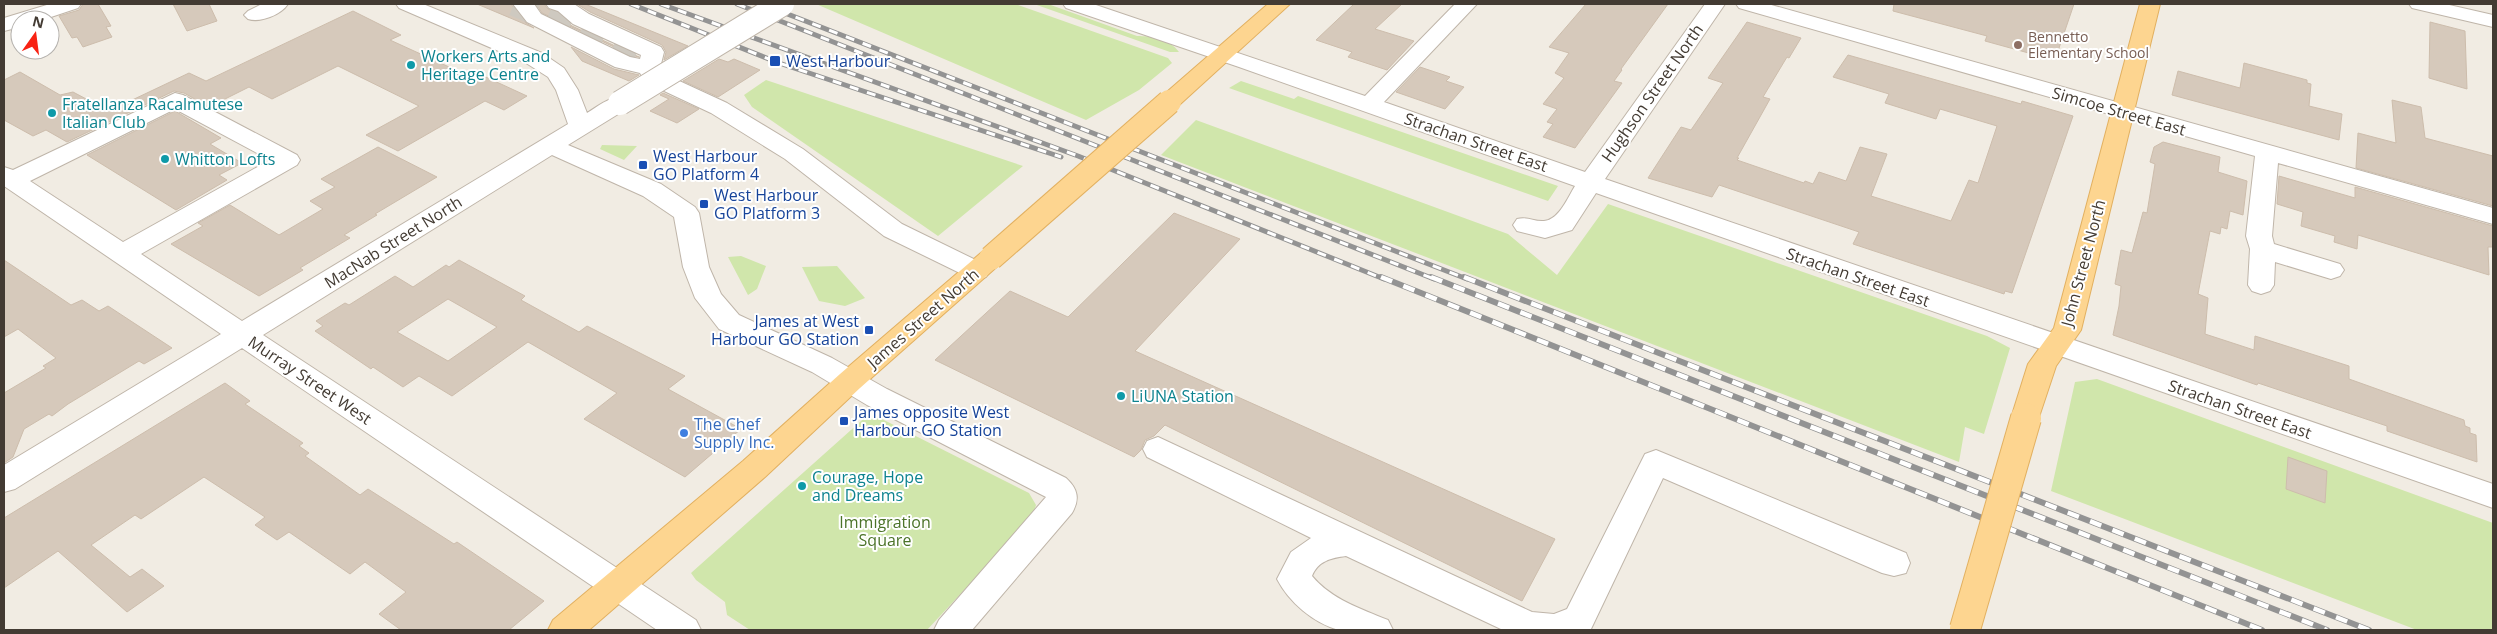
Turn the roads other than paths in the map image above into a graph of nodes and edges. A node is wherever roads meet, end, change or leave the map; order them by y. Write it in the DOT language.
graph roads {
  1 [pos="71,4"];
  2 [pos="278,4"];
  3 [pos="406,4"];
  4 [pos="523,4"];
  5 [pos="556,4"];
  6 [pos="782,4"];
  7 [pos="1073,4"];
  8 [pos="1280,4"];
  9 [pos="1467,4"];
  10 [pos="1715,4"];
  11 [pos="1746,4"];
  12 [pos="2150,4"];
  13 [pos="2419,4"];
  14 [pos="255,14"];
  15 [pos="2493,21"];
  16 [pos="4,25"];
  17 [pos="1223,54"];
  18 [pos="649,68"];
  19 [pos="1369,105"];
  20 [pos="2123,112"];
  21 [pos="581,127"];
  22 [pos="550,146"];
  23 [pos="2267,152"];
  24 [pos="8,178"];
  25 [pos="1590,182"];
  26 [pos="2493,216"];
  27 [pos="1526,225"];
  28 [pos="2263,249"];
  29 [pos="122,254"];
  30 [pos="984,265"];
  31 [pos="2331,270"];
  32 [pos="2261,285"];
  33 [pos="243,335"];
  34 [pos="2058,346"];
  35 [pos="850,381"];
  36 [pos="1158,448"];
  37 [pos="4,480"];
  38 [pos="2493,496"];
  39 [pos="1349,542"];
  40 [pos="1894,563"];
  41 [pos="617,585"];
  42 [pos="565,630"];
  43 [pos="684,630"];
  44 [pos="951,630"];
  45 [pos="1376,630"];
  46 [pos="1965,630"];
  1 -- 16 [label="street"];
  2 -- 14 [label="street"];
  3 -- 21 [label="street"];
  4 -- 18 [label="street"];
  5 -- 18 [label="street"];
  6 -- 21 [label="street, MacNab Street North, bridge"];
  7 -- 17 [label="street, Strachan Street East"];
  8 -- 17 [label="main road, James Street North"];
  9 -- 19 [label="street"];
  10 -- 25 [label="street, Hughson Street North"];
  11 -- 20 [label="street, Simcoe Street East"];
  12 -- 20 [label="main road, John Street North"];
  13 -- 15 [label="street"];
  17 -- 19 [label="street, Strachan Street East"];
  17 -- 30 [label="main road, James Street North, bridge"];
  18 -- 30 [label="street"];
  19 -- 25 [label="street, Strachan Street East"];
  20 -- 23 [label="street, Simcoe Street East"];
  20 -- 34 [label="main road, John Street North"];
  21 -- 22 [label="street, MacNab Street North"];
  22 -- 33 [label="street, MacNab Street North"];
  22 -- 35 [label="street"];
  23 -- 26 [label="street, Simcoe Street East"];
  23 -- 28 [label="street"];
  24 -- 29 [label="street, Murray Street West"];
  24 -- 29 [label="street"];
  25 -- 27 [label="street, Hughson Street North"];
  25 -- 34 [label="street, Strachan Street East"];
  28 -- 31 [label="street"];
  28 -- 32 [label="street"];
  29 -- 33 [label="street, Murray Street West"];
  30 -- 35 [label="main road, James Street North"];
  33 -- 37 [label="street, MacNab Street North"];
  33 -- 41 [label="street, Murray Street West"];
  34 -- 38 [label="street, Strachan Street East"];
  34 -- 46 [label="main road, John Street North, bridge"];
  35 -- 41 [label="main road, James Street North"];
  35 -- 44 [label="street"];
  36 -- 39 [label="street"];
  39 -- 40 [label="street"];
  39 -- 45 [label="street"];
  41 -- 42 [label="main road, James Street North"];
  41 -- 43 [label="street, Murray Street West"];
}
